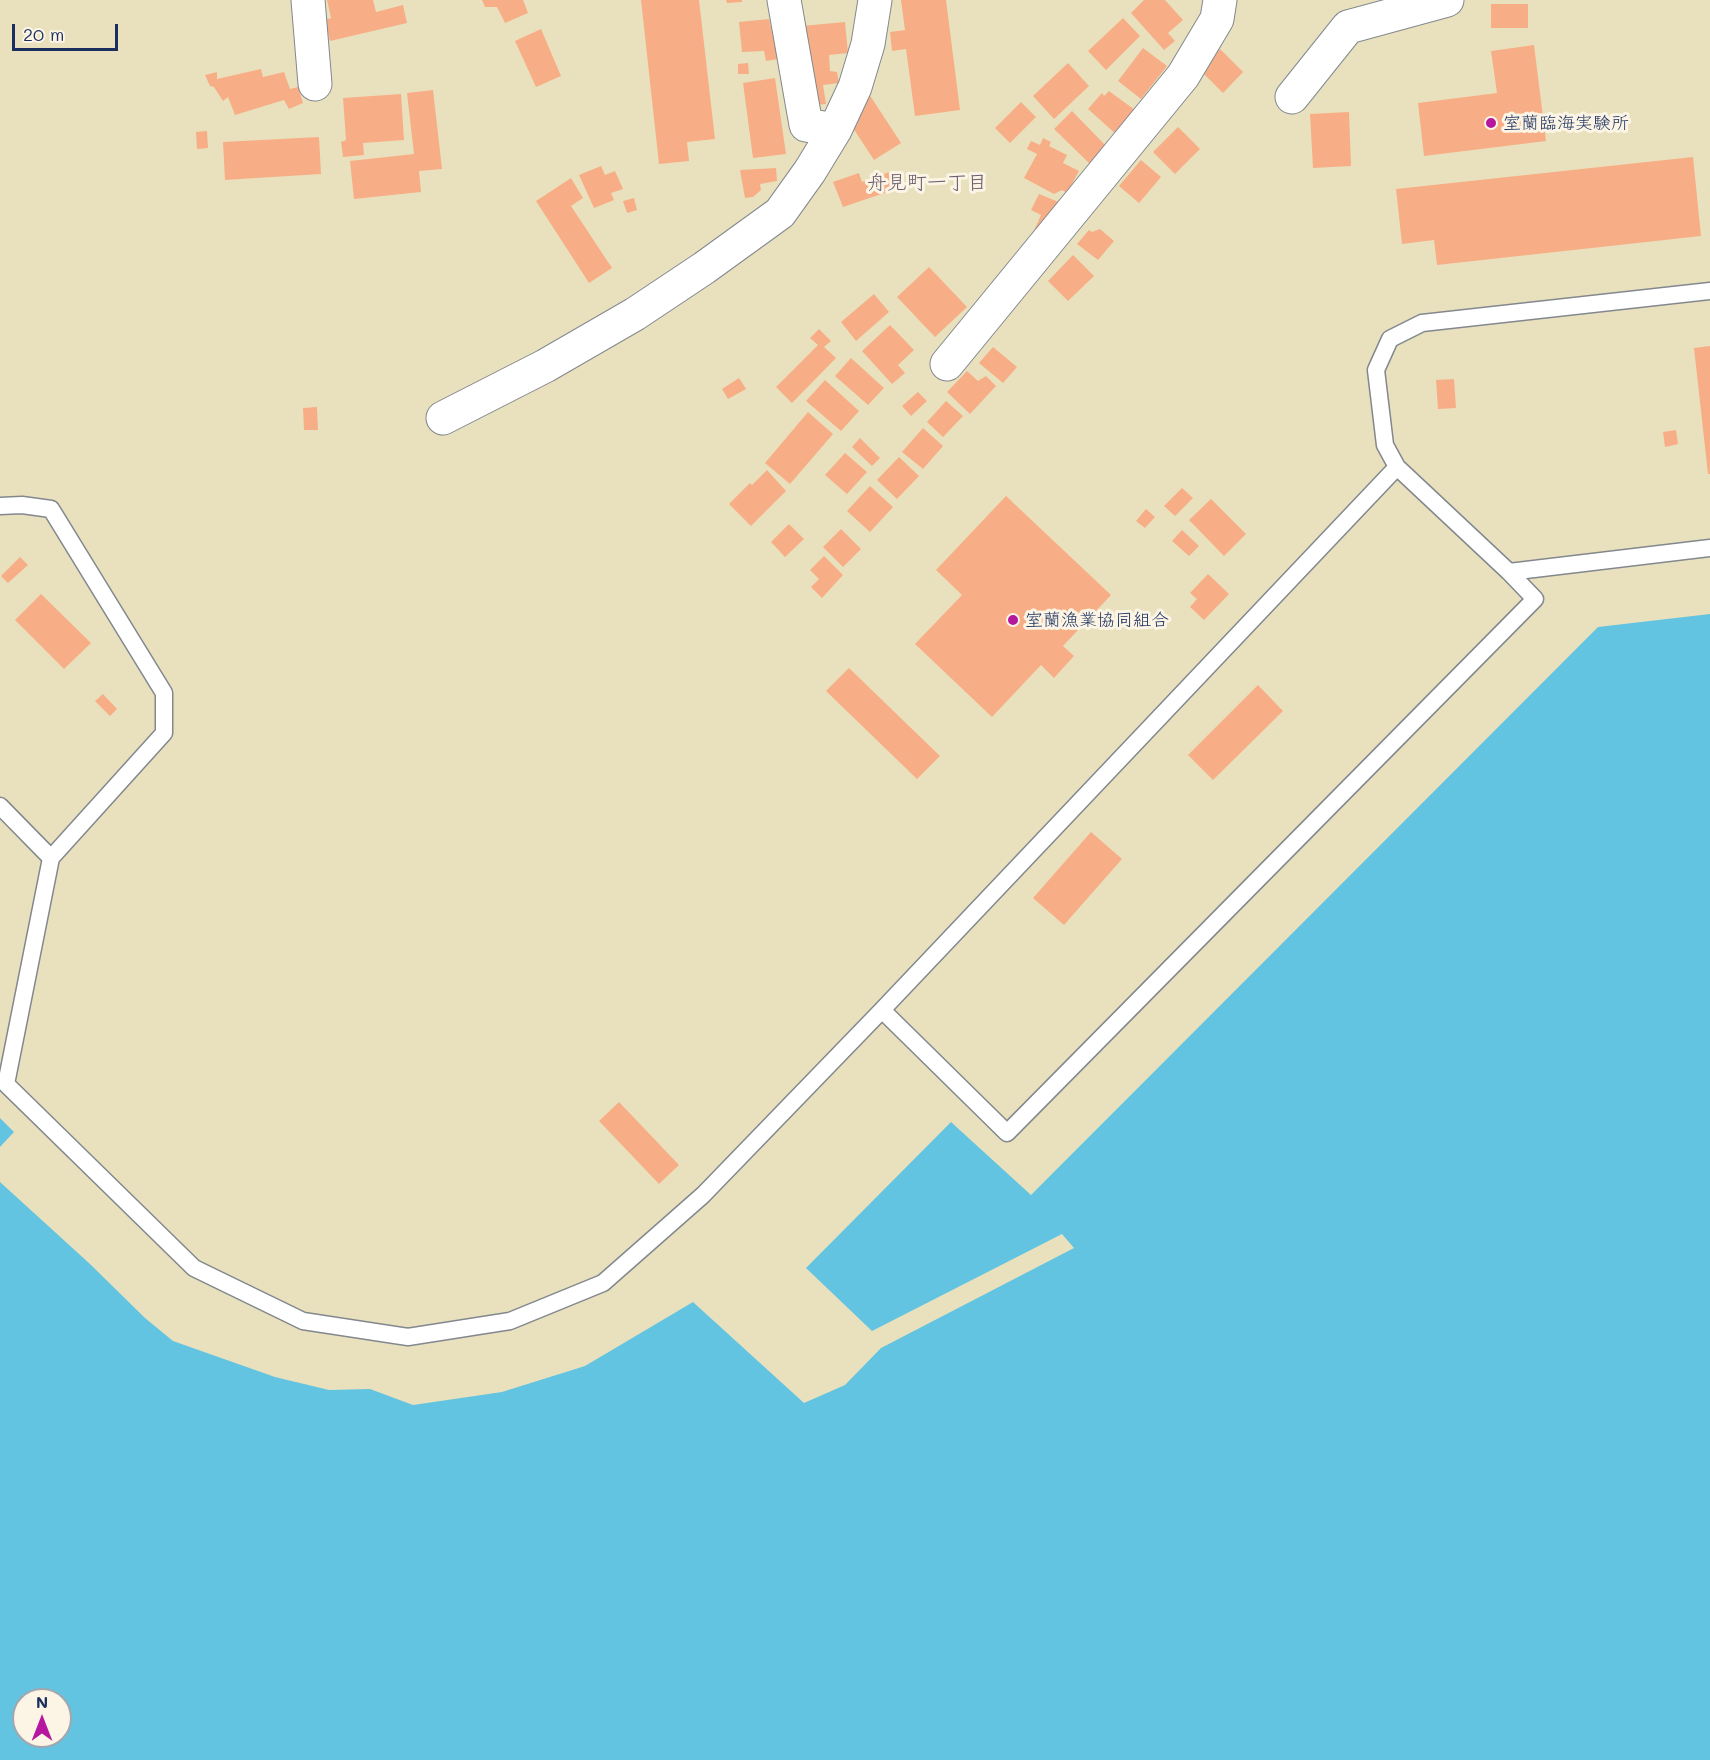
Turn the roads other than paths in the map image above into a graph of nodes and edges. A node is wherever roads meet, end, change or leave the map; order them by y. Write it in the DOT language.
graph roads {
  1 [pos="308,0"];
  2 [pos="784,0"];
  3 [pos="875,0"];
  4 [pos="1220,0"];
  5 [pos="1447,0"];
  6 [pos="315,84"];
  7 [pos="1292,97"];
  8 [pos="835,130"];
  9 [pos="1710,291"];
  10 [pos="947,364"];
  11 [pos="443,418"];
  12 [pos="1397,467"];
  13 [pos="0,506"];
  14 [pos="1710,548"];
  15 [pos="1509,572"];
  16 [pos="0,806"];
  17 [pos="51,858"];
  18 [pos="882,1010"];
  19 [pos="6,1053"];
  1 -- 6 [label="street"];
  2 -- 8 [label="street"];
  3 -- 8 [label="street"];
  4 -- 10 [label="street"];
  5 -- 7 [label="street"];
  8 -- 11 [label="street"];
  9 -- 12 [label="lane"];
  12 -- 15 [label="lane"];
  12 -- 18 [label="lane"];
  13 -- 17 [label="lane"];
  14 -- 15 [label="lane"];
  15 -- 18 [label="lane"];
  16 -- 17 [label="lane"];
  17 -- 19 [label="lane"];
  18 -- 19 [label="lane"];
}
